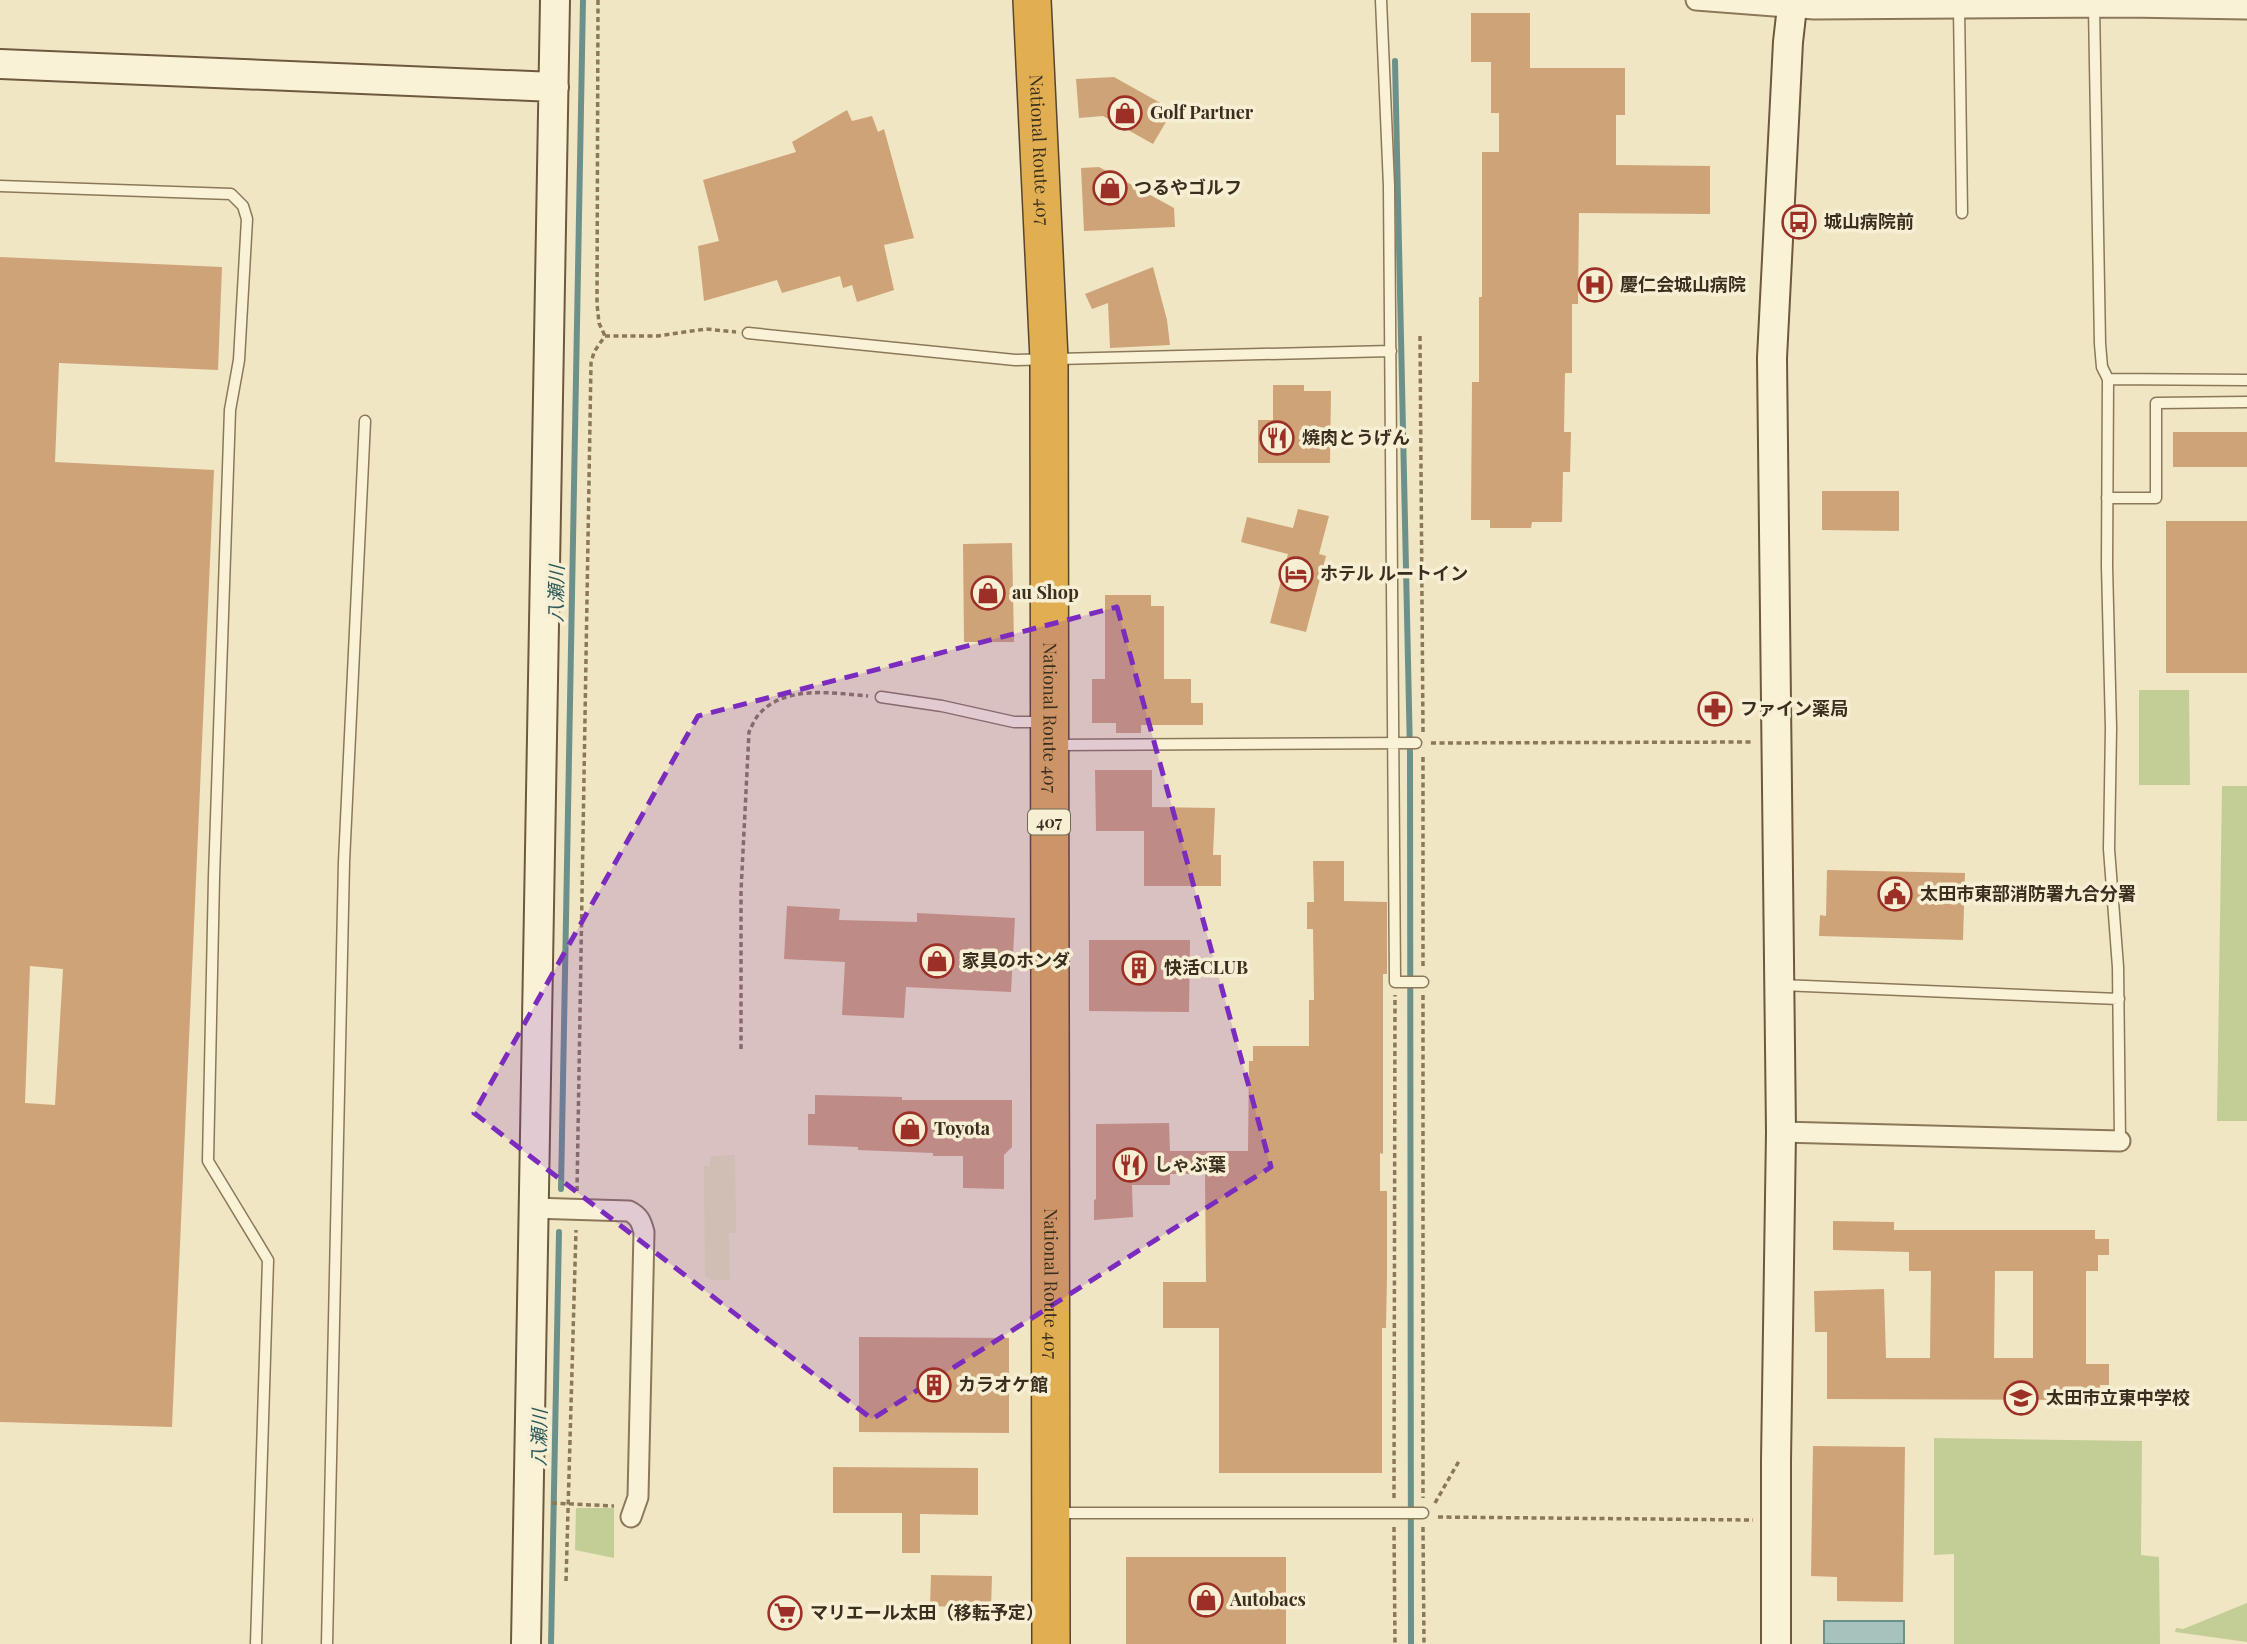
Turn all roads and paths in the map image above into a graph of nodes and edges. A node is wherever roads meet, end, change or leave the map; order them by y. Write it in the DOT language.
graph roads {
  1 [pos="555,0"];
  2 [pos="598,0"];
  3 [pos="1032,0"];
  4 [pos="1381,0"];
  5 [pos="1696,0"];
  6 [pos="2126,3"];
  7 [pos="1793,4"];
  8 [pos="2094,7"];
  9 [pos="1959,8"];
  10 [pos="2247,9"];
  11 [pos="0,64"];
  12 [pos="554,87"];
  13 [pos="0,186"];
  14 [pos="1962,213"];
  15 [pos="748,333"];
  16 [pos="606,336"];
  17 [pos="1391,351"];
  18 [pos="1049,359"];
  19 [pos="2108,379"];
  20 [pos="2247,380"];
  21 [pos="2247,402"];
  22 [pos="365,421"];
  23 [pos="2107,498"];
  24 [pos="881,697"];
  25 [pos="1049,733"];
  26 [pos="1396,742"];
  27 [pos="1776,742"];
  28 [pos="1416,743"];
  29 [pos="1397,982"];
  30 [pos="1420,982"];
  31 [pos="1780,985"];
  32 [pos="2119,999"];
  33 [pos="741,1049"];
  34 [pos="1781,1132"];
  35 [pos="2120,1141"];
  36 [pos="532,1208"];
  37 [pos="577,1209"];
  38 [pos="1459,1461"];
  39 [pos="562,1503"];
  40 [pos="569,1504"];
  41 [pos="624,1511"];
  42 [pos="1051,1513"];
  43 [pos="1398,1513"];
  44 [pos="1421,1513"];
  45 [pos="1761,1517"];
  46 [pos="566,1581"];
  47 [pos="256,1644"];
  48 [pos="327,1644"];
  49 [pos="526,1644"];
  50 [pos="1051,1644"];
  51 [pos="1395,1644"];
  52 [pos="1776,1644"];
  1 -- 12 [label="street"];
  2 -- 16 [label="path"];
  3 -- 18 [label="highway, National Route 407 / 407"];
  4 -- 17 [label="lane"];
  5 -- 7 [label="street"];
  6 -- 8 [label="street"];
  6 -- 10 [label="street"];
  7 -- 9 [label="street"];
  7 -- 27 [label="street"];
  8 -- 9 [label="street"];
  8 -- 19 [label="lane"];
  9 -- 14 [label="lane"];
  11 -- 12 [label="street"];
  12 -- 36 [label="street"];
  13 -- 47 [label="lane"];
  15 -- 16 [label="path"];
  15 -- 18 [label="lane"];
  16 -- 37 [label="path"];
  17 -- 18 [label="lane"];
  17 -- 26 [label="lane"];
  18 -- 25 [label="highway, National Route 407 / 407"];
  19 -- 20 [label="lane"];
  19 -- 23 [label="lane"];
  21 -- 23 [label="lane"];
  22 -- 48 [label="lane"];
  23 -- 32 [label="lane"];
  24 -- 25 [label="lane"];
  24 -- 33 [label="path"];
  25 -- 26 [label="lane"];
  25 -- 42 [label="highway, National Route 407 / 407"];
  26 -- 28 [label="lane"];
  26 -- 29 [label="lane"];
  27 -- 28 [label="path"];
  27 -- 31 [label="street"];
  29 -- 30 [label="lane"];
  29 -- 43 [label="path"];
  31 -- 32 [label="lane"];
  31 -- 34 [label="street"];
  32 -- 35 [label="lane"];
  34 -- 35 [label="street"];
  34 -- 52 [label="street"];
  36 -- 37 [label="street"];
  36 -- 49 [label="street"];
  37 -- 40 [label="path"];
  37 -- 41 [label="street"];
  38 -- 44 [label="path"];
  39 -- 40 [label="path"];
  40 -- 41 [label="path"];
  40 -- 46 [label="path"];
  42 -- 43 [label="lane"];
  42 -- 50 [label="highway, National Route 407 / 407"];
  43 -- 44 [label="lane"];
  43 -- 51 [label="path"];
  44 -- 45 [label="path"];
}
